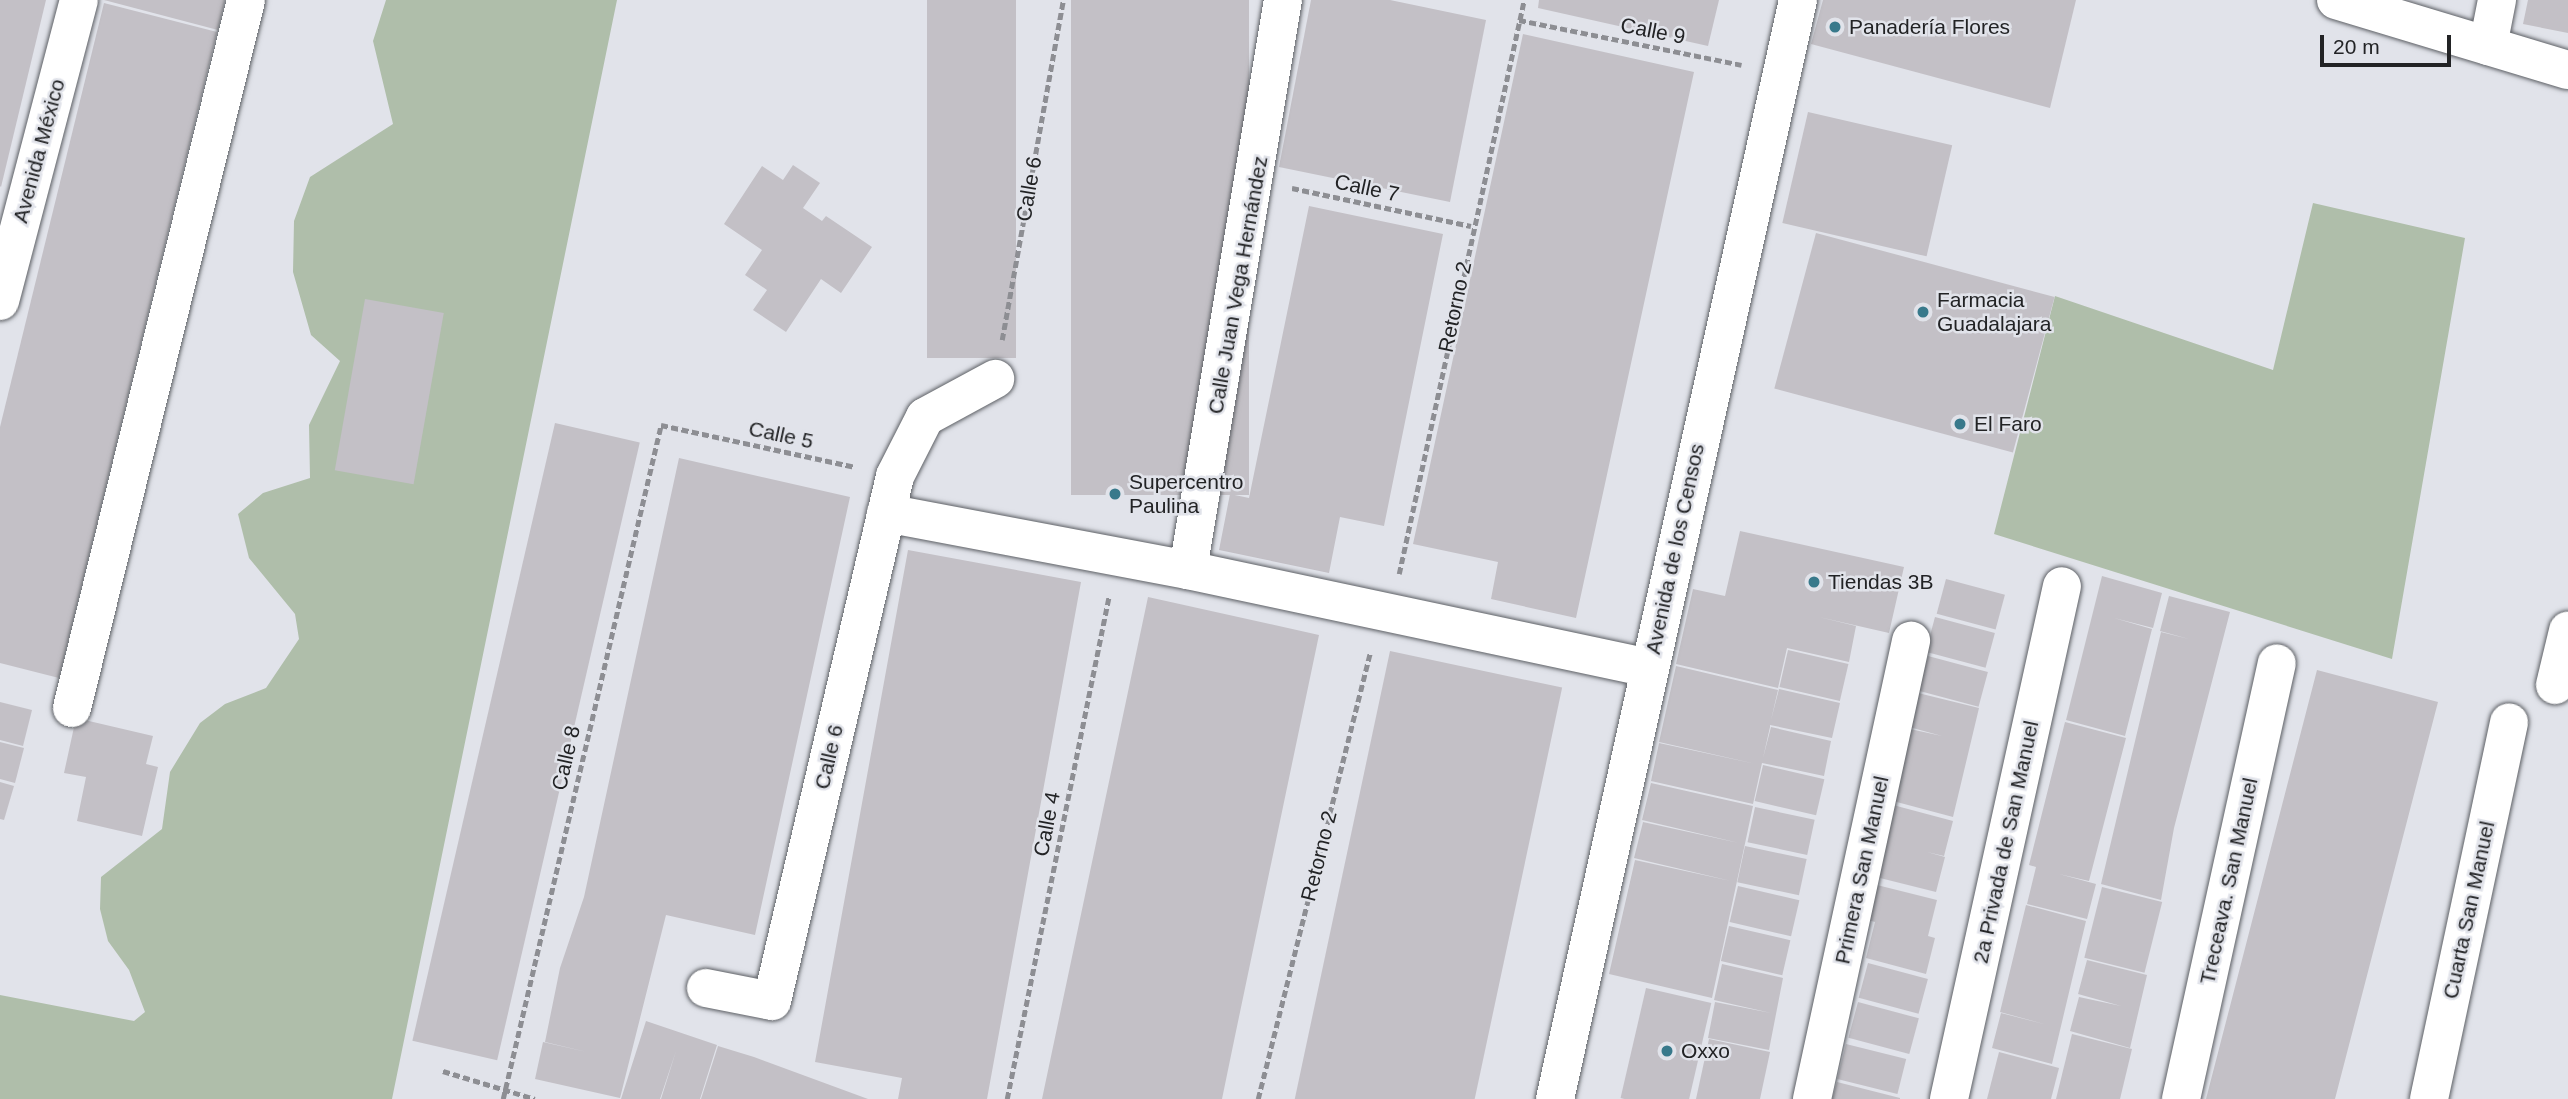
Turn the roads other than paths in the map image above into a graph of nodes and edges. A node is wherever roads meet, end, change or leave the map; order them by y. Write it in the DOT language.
graph roads {
  1 [pos="79,0"];
  2 [pos="246,0"];
  3 [pos="1283,0"];
  4 [pos="1798,0"];
  5 [pos="2336,0"];
  6 [pos="2497,0"];
  7 [pos="2488,46"];
  8 [pos="2568,70"];
  9 [pos="0,302"];
  10 [pos="995,379"];
  11 [pos="886,513"];
  12 [pos="1188,570"];
  13 [pos="2062,586"];
  14 [pos="2568,631"];
  15 [pos="1911,641"];
  16 [pos="2277,663"];
  17 [pos="1648,668"];
  18 [pos="2555,685"];
  19 [pos="72,708"];
  20 [pos="2509,722"];
  21 [pos="706,988"];
  22 [pos="1555,1099"];
  23 [pos="1812,1099"];
  24 [pos="1949,1099"];
  25 [pos="2181,1099"];
  26 [pos="2429,1099"];
  1 -- 9 [label="street, Avenida México"];
  2 -- 19 [label="street"];
  3 -- 12 [label="street, Calle Juan Vega Hernández"];
  4 -- 17 [label="street, Avenida de los Censos"];
  5 -- 7 [label="street"];
  6 -- 7 [label="street"];
  7 -- 8 [label="street"];
  10 -- 11 [label="street, Calle 6"];
  11 -- 12 [label="street"];
  11 -- 21 [label="street, Calle 6"];
  12 -- 17 [label="street"];
  13 -- 24 [label="street, 2a Privada de San Manuel"];
  14 -- 18 [label="street"];
  15 -- 23 [label="street, Primera San Manuel"];
  16 -- 25 [label="street, Treceava. San Manuel"];
  17 -- 22 [label="street, Avenida de los Censos"];
  20 -- 26 [label="street, Cuarta San Manuel"];
}
